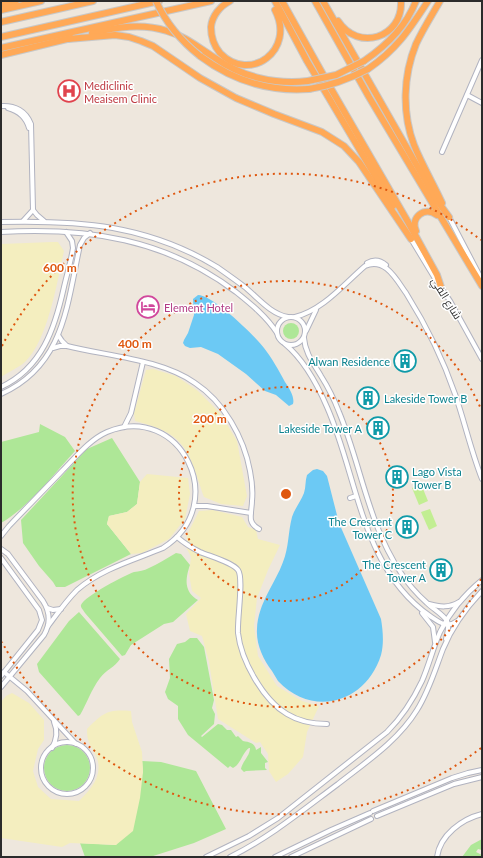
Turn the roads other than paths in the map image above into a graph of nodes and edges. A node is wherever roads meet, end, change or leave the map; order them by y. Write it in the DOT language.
graph roads {
  1 [pos="16,1"];
  2 [pos="41,1"];
  3 [pos="92,1"];
  4 [pos="156,1"];
  5 [pos="159,1"];
  6 [pos="211,1"];
  7 [pos="230,1"];
  8 [pos="271,1"];
  9 [pos="274,1"];
  10 [pos="282,1"];
  11 [pos="315,1"];
  12 [pos="324,1"];
  13 [pos="401,1"];
  14 [pos="416,1"];
  15 [pos="428,1"];
  16 [pos="440,1"];
  17 [pos="1,5"];
  18 [pos="1,10"];
  19 [pos="1,22"];
  20 [pos="1,37"];
  21 [pos="68,39"];
  22 [pos="1,48"];
  23 [pos="1,55"];
  24 [pos="482,60"];
  25 [pos="372,95"];
  26 [pos="466,96"];
  27 [pos="482,103"];
  28 [pos="1,107"];
  29 [pos="338,107"];
  30 [pos="442,152"];
  31 [pos="33,210"];
  32 [pos="440,217"];
  33 [pos="449,217"];
  34 [pos="45,221"];
  35 [pos="1,222"];
  36 [pos="22,222"];
  37 [pos="65,231"];
  38 [pos="1,232"];
  39 [pos="90,233"];
  40 [pos="412,239"];
  41 [pos="421,245"];
  42 [pos="482,280"];
  43 [pos="482,286"];
  44 [pos="441,287"];
  45 [pos="317,308"];
  46 [pos="288,317"];
  47 [pos="295,317"];
  48 [pos="306,331"];
  49 [pos="277,333"];
  50 [pos="58,335"];
  51 [pos="304,338"];
  52 [pos="285,344"];
  53 [pos="67,346"];
  54 [pos="52,348"];
  55 [pos="482,359"];
  56 [pos="143,362"];
  57 [pos="1,387"];
  58 [pos="1,394"];
  59 [pos="131,412"];
  60 [pos="131,427"];
  61 [pos="124,428"];
  62 [pos="345,460"];
  63 [pos="339,462"];
  64 [pos="482,479"];
  65 [pos="356,496"];
  66 [pos="195,498"];
  67 [pos="350,498"];
  68 [pos="194,506"];
  69 [pos="207,506"];
  70 [pos="251,513"];
  71 [pos="259,529"];
  72 [pos="1,535"];
  73 [pos="177,537"];
  74 [pos="1,549"];
  75 [pos="1,558"];
  76 [pos="482,580"];
  77 [pos="482,591"];
  78 [pos="463,599"];
  79 [pos="427,603"];
  80 [pos="416,605"];
  81 [pos="47,608"];
  82 [pos="61,608"];
  83 [pos="460,619"];
  84 [pos="447,623"];
  85 [pos="48,626"];
  86 [pos="435,644"];
  87 [pos="444,647"];
  88 [pos="2,674"];
  89 [pos="10,677"];
  90 [pos="1,687"];
  91 [pos="51,716"];
  92 [pos="327,724"];
  93 [pos="77,745"];
  94 [pos="52,748"];
  95 [pos="482,770"];
  96 [pos="350,774"];
  97 [pos="482,777"];
  98 [pos="353,779"];
  99 [pos="372,812"];
  100 [pos="482,814"];
  101 [pos="377,816"];
  102 [pos="371,819"];
  103 [pos="206,857"];
  104 [pos="230,857"];
  105 [pos="275,857"];
  106 [pos="291,857"];
  107 [pos="438,857"];
  1 -- 17 [label="highway"];
  2 -- 18 [label="highway"];
  3 -- 19 [label="highway"];
  4 -- 15 [label="highway, bridge"];
  5 -- 20 [label="highway"];
  6 -- 22 [label="highway"];
  7 -- 8 [label="highway"];
  9 -- 29 [label="highway, bridge"];
  10 -- 29 [label="highway, bridge"];
  11 -- 25 [label="highway, bridge"];
  12 -- 13 [label="highway"];
  12 -- 25 [label="highway, bridge"];
  14 -- 21 [label="highway, bridge"];
  16 -- 33 [label="highway"];
  21 -- 23 [label="highway"];
  21 -- 40 [label="highway"];
  24 -- 26 [label="street"];
  25 -- 32 [label="highway"];
  25 -- 33 [label="highway"];
  26 -- 27 [label="street"];
  26 -- 30 [label="street"];
  28 -- 31 [label="street"];
  29 -- 40 [label="highway"];
  29 -- 41 [label="highway"];
  31 -- 34 [label="street"];
  31 -- 36 [label="street"];
  32 -- 41 [label="highway"];
  32 -- 43 [label="highway"];
  33 -- 42 [label="street"];
  34 -- 36 [label="street"];
  34 -- 46 [label="street"];
  35 -- 36 [label="street"];
  37 -- 38 [label="street"];
  37 -- 39 [label="street"];
  37 -- 57 [label="street"];
  39 -- 49 [label="street"];
  39 -- 50 [label="street"];
  40 -- 44 [label="street, شارع الفي"];
  41 -- 44 [label="highway"];
  44 -- 55 [label="street, شارع الفي"];
  45 -- 47 [label="street"];
  45 -- 48 [label="street"];
  45 -- 64 [label="street"];
  46 -- 47 [label="street"];
  46 -- 49 [label="street"];
  47 -- 48 [label="street"];
  48 -- 51 [label="street"];
  49 -- 52 [label="street"];
  50 -- 53 [label="street"];
  50 -- 54 [label="street"];
  51 -- 52 [label="street"];
  51 -- 79 [label="street"];
  52 -- 62 [label="street"];
  53 -- 54 [label="street"];
  53 -- 56 [label="street"];
  54 -- 58 [label="street"];
  56 -- 59 [label="street"];
  56 -- 70 [label="street"];
  59 -- 60 [label="street"];
  59 -- 61 [label="street"];
  60 -- 61 [label="street"];
  60 -- 66 [label="street"];
  61 -- 72 [label="street"];
  62 -- 63 [label="street"];
  62 -- 65 [label="street"];
  65 -- 67 [label="street"];
  65 -- 80 [label="street"];
  66 -- 68 [label="street"];
  66 -- 69 [label="street"];
  68 -- 69 [label="street"];
  68 -- 73 [label="street"];
  69 -- 70 [label="street"];
  70 -- 71 [label="street"];
  73 -- 82 [label="street"];
  73 -- 92 [label="street"];
  74 -- 81 [label="street"];
  75 -- 88 [label="street"];
  76 -- 78 [label="street"];
  77 -- 83 [label="street"];
  78 -- 79 [label="street"];
  78 -- 84 [label="street"];
  79 -- 84 [label="street"];
  80 -- 84 [label="street"];
  80 -- 86 [label="street"];
  81 -- 82 [label="street"];
  81 -- 85 [label="street"];
  82 -- 85 [label="street"];
  83 -- 84 [label="street"];
  83 -- 87 [label="street"];
  84 -- 86 [label="street"];
  84 -- 87 [label="street"];
  85 -- 89 [label="street"];
  86 -- 103 [label="street"];
  87 -- 96 [label="street"];
  88 -- 89 [label="street"];
  89 -- 90 [label="street"];
  89 -- 91 [label="street"];
  91 -- 93 [label="street"];
  91 -- 94 [label="street"];
  93 -- 94 [label="street"];
  93 -- 94 [label="street"];
  95 -- 99 [label="street"];
  96 -- 98 [label="street"];
  96 -- 104 [label="street"];
  97 -- 101 [label="street"];
  99 -- 101 [label="street"];
  99 -- 102 [label="street"];
  99 -- 105 [label="street"];
  100 -- 107 [label="street"];
  101 -- 102 [label="street"];
  102 -- 106 [label="street"];
}
